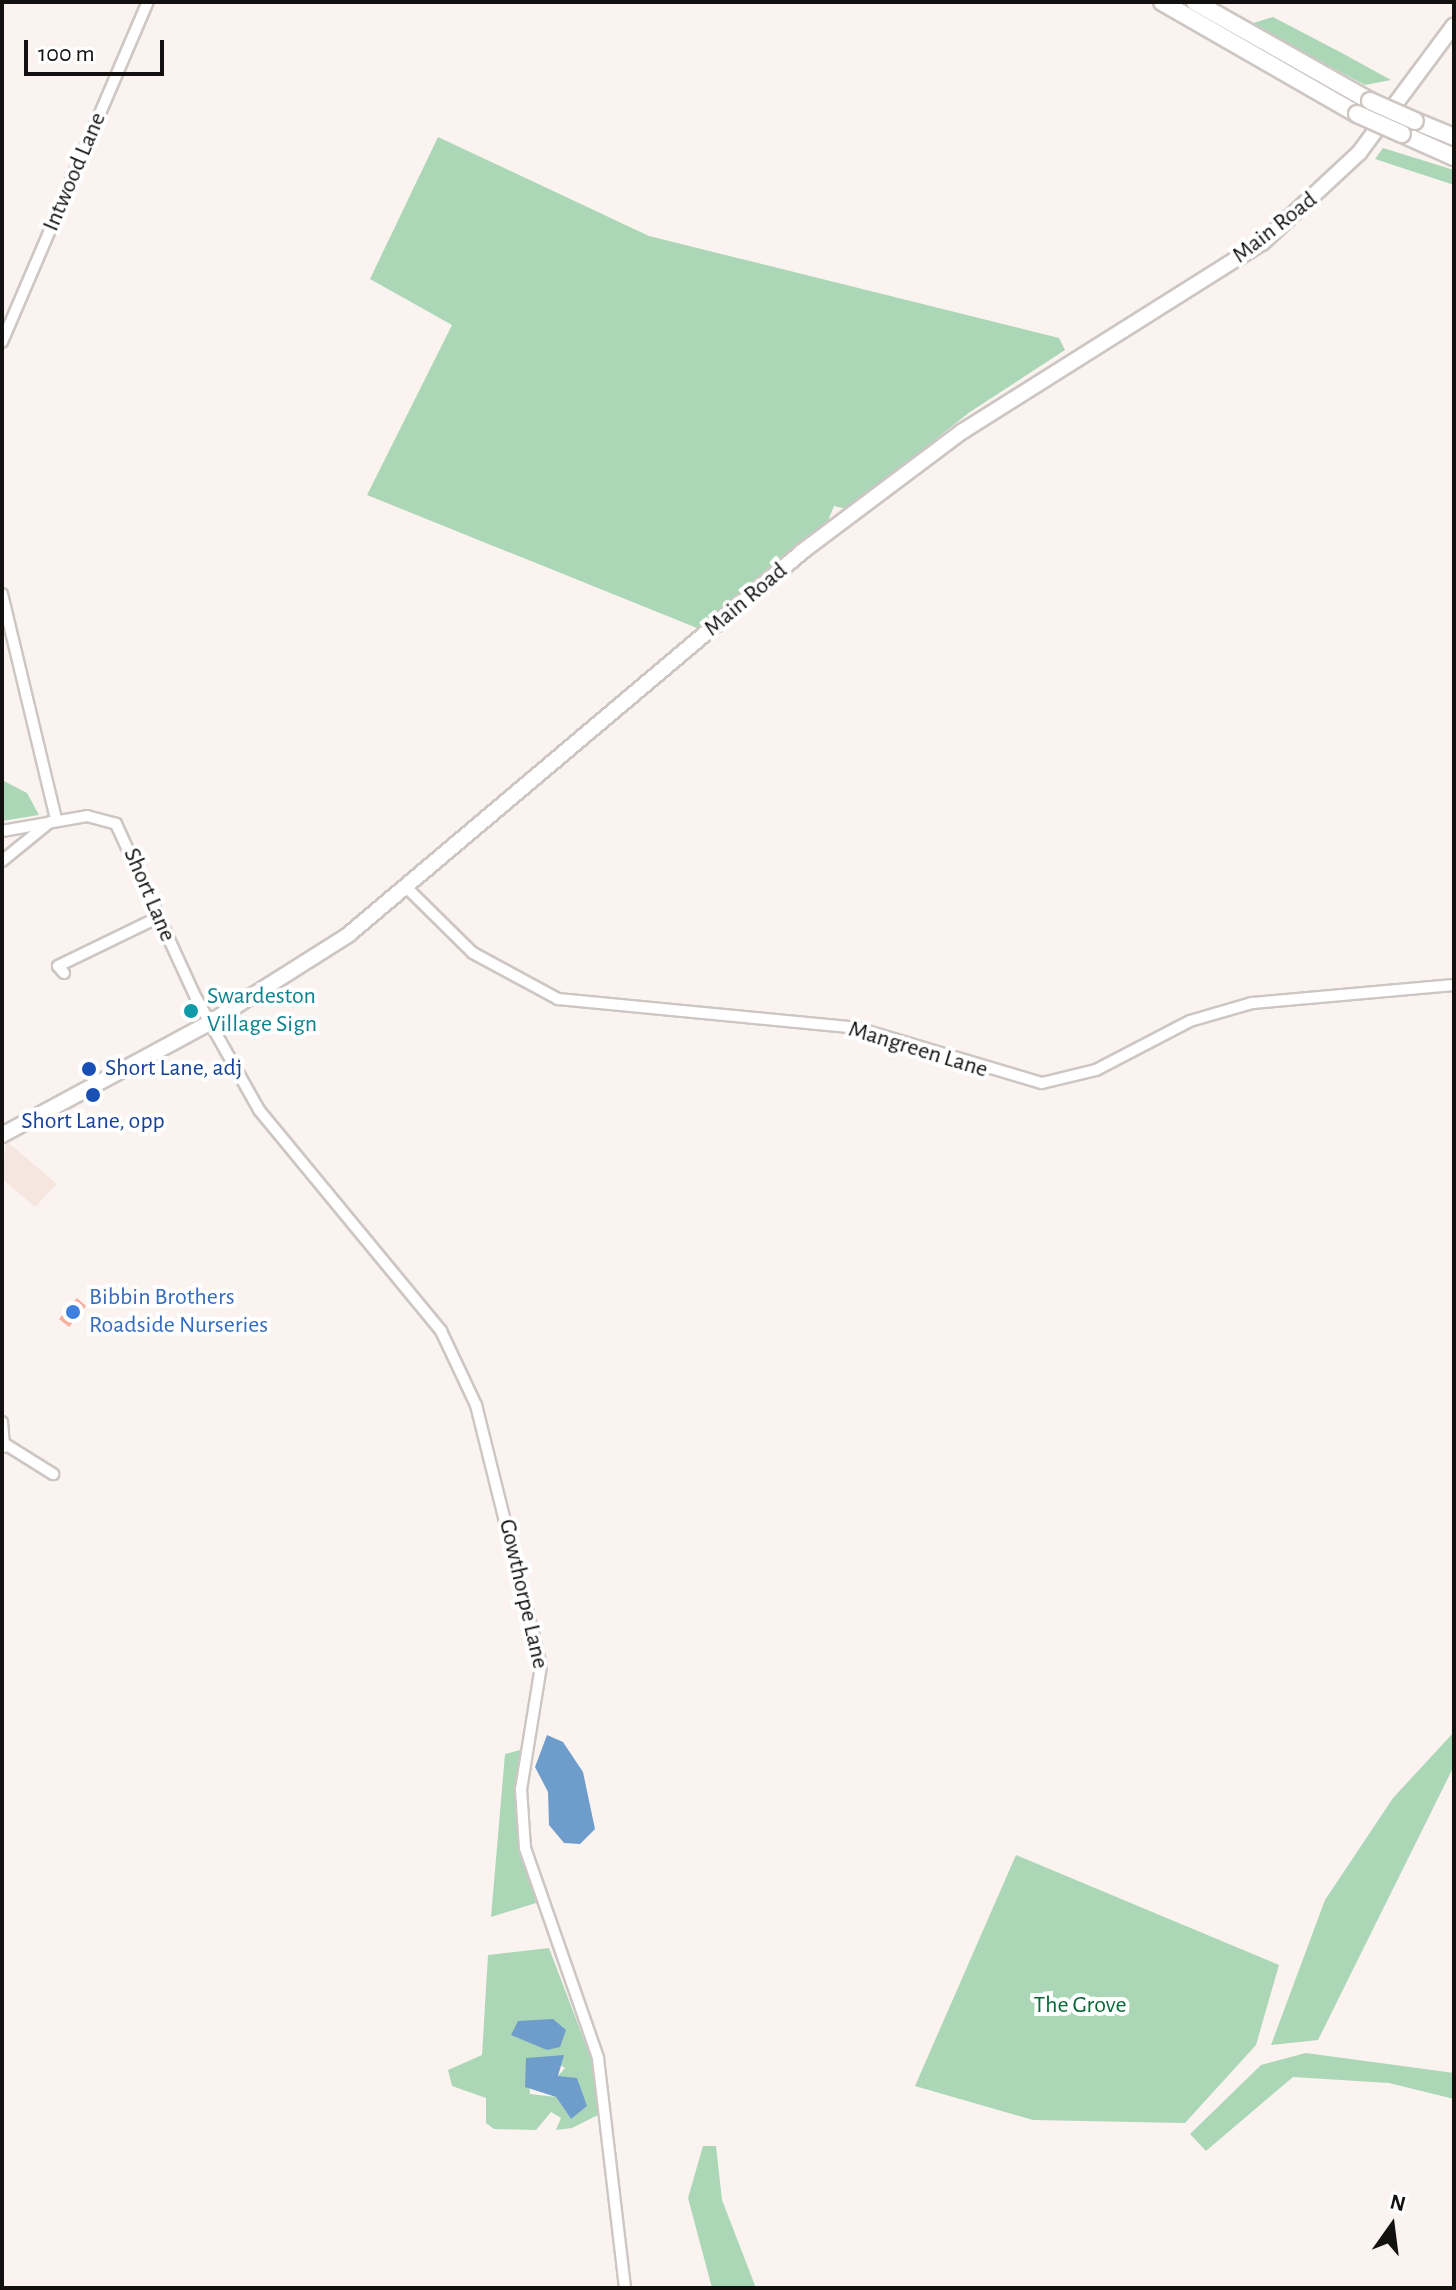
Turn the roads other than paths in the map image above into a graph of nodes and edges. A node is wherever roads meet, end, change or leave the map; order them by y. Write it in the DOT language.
graph roads {
  1 [pos="148,2"];
  2 [pos="1162,2"];
  3 [pos="1195,2"];
  4 [pos="1454,25"];
  5 [pos="1454,137"];
  6 [pos="1454,157"];
  7 [pos="2,342"];
  8 [pos="2,594"];
  9 [pos="53,820"];
  10 [pos="2,831"];
  11 [pos="2,861"];
  12 [pos="405,886"];
  13 [pos="157,918"];
  14 [pos="57,967"];
  15 [pos="1454,985"];
  16 [pos="209,1023"];
  17 [pos="2,1135"];
  18 [pos="2,1422"];
  19 [pos="4,1447"];
  20 [pos="53,1474"];
  21 [pos="625,2288"];
  1 -- 7 [label="street, Intwood Lane"];
  2 -- 6 [label="highway, bridge"];
  3 -- 5 [label="highway, bridge"];
  4 -- 12 [label="main road, Main Road"];
  8 -- 9 [label="street"];
  9 -- 10 [label="street, Short Lane"];
  9 -- 11 [label="street"];
  9 -- 13 [label="street, Short Lane"];
  12 -- 15 [label="street, Mangreen Lane"];
  12 -- 16 [label="main road, Main Road"];
  13 -- 14 [label="street"];
  13 -- 16 [label="street, Short Lane"];
  16 -- 17 [label="main road, Main Road"];
  16 -- 21 [label="street, Gowthorpe Lane"];
  18 -- 19 [label="street"];
  19 -- 20 [label="street"];
}
